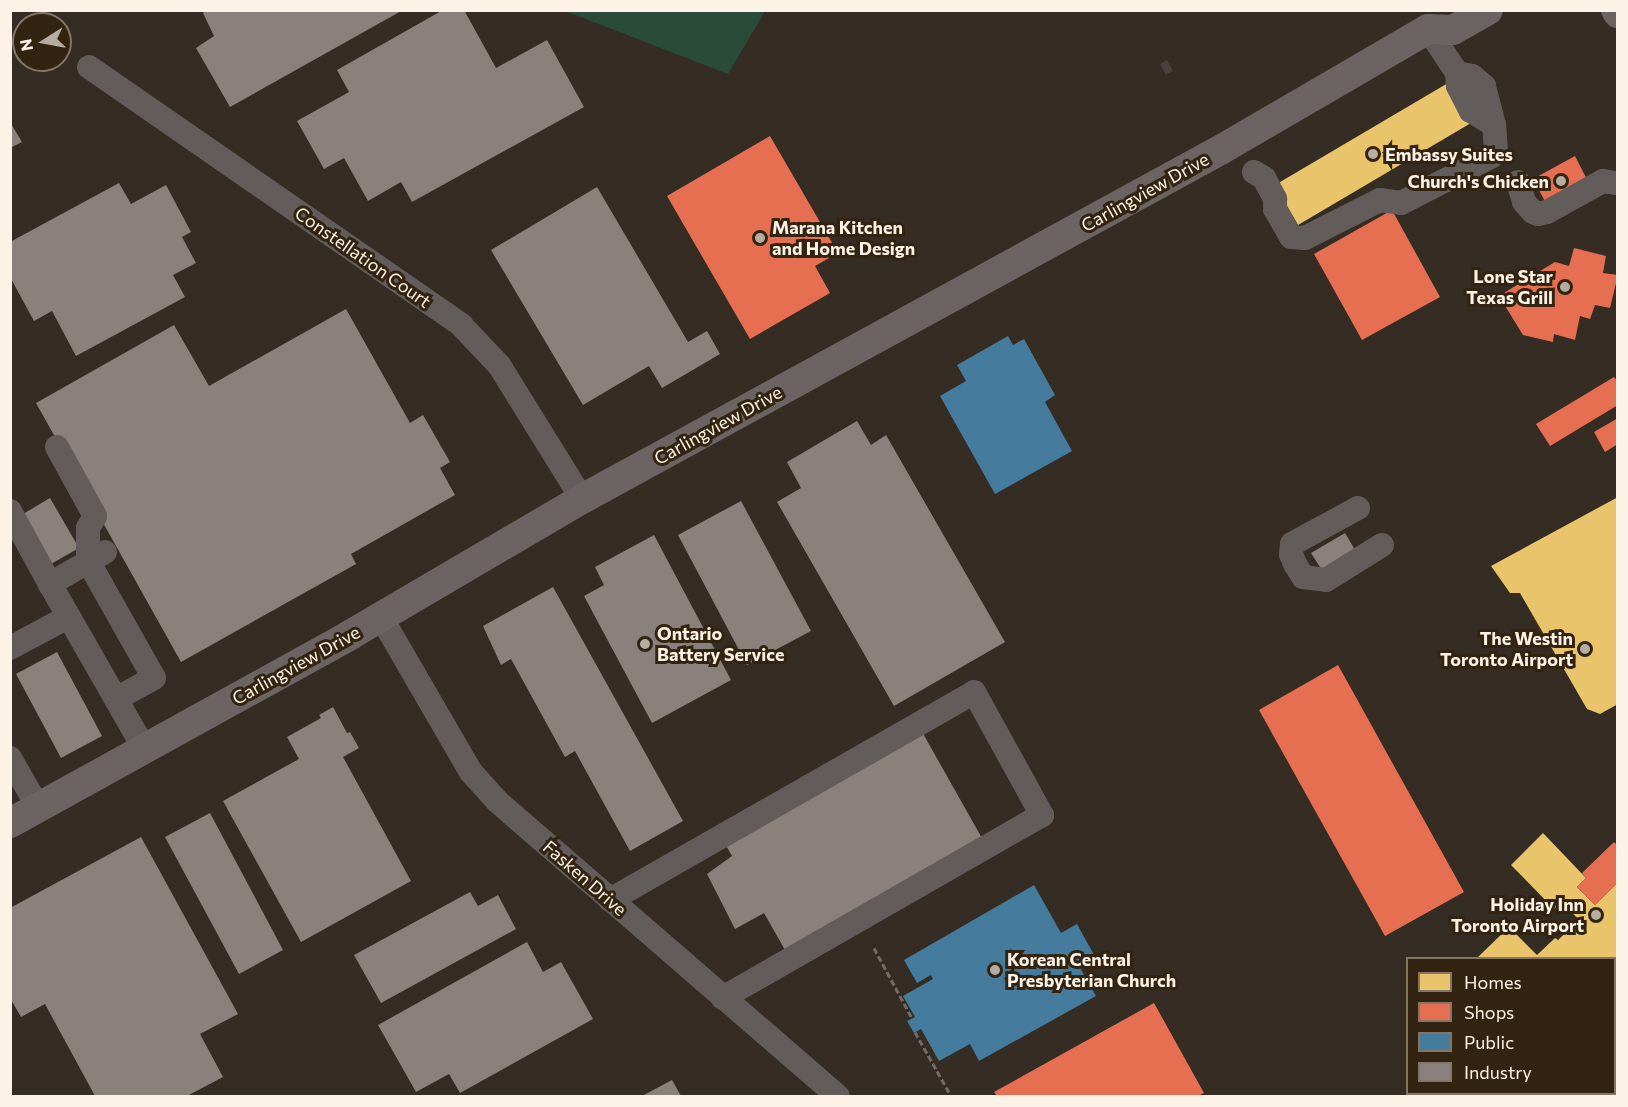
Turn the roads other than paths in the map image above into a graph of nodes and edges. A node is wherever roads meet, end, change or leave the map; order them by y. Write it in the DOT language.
graph roads {
  1 [pos="1488,10"];
  2 [pos="1432,20"];
  3 [pos="89,67"];
  4 [pos="1237,141"];
  5 [pos="1518,182"];
  6 [pos="1616,183"];
  7 [pos="57,447"];
  8 [pos="582,499"];
  9 [pos="1358,508"];
  10 [pos="10,511"];
  11 [pos="1382,545"];
  12 [pos="96,557"];
  13 [pos="50,584"];
  14 [pos="68,617"];
  15 [pos="381,617"];
  16 [pos="10,648"];
  17 [pos="116,699"];
  18 [pos="144,748"];
  19 [pos="10,758"];
  20 [pos="38,807"];
  21 [pos="10,823"];
  22 [pos="610,900"];
  23 [pos="723,998"];
  24 [pos="838,1096"];
  1 -- 2 [label="main road, Carlingview Drive"];
  2 -- 4 [label="main road, Carlingview Drive"];
  2 -- 4 [label="street"];
  3 -- 8 [label="street, Constellation Court"];
  4 -- 8 [label="main road, Carlingview Drive"];
  5 -- 6 [label="street"];
  7 -- 12 [label="street"];
  8 -- 15 [label="main road, Carlingview Drive"];
  9 -- 11 [label="street"];
  10 -- 13 [label="street"];
  12 -- 13 [label="street"];
  12 -- 17 [label="street"];
  13 -- 14 [label="street"];
  14 -- 16 [label="street"];
  14 -- 17 [label="street"];
  15 -- 18 [label="main road, Carlingview Drive"];
  15 -- 22 [label="street, Fasken Drive"];
  17 -- 18 [label="street"];
  18 -- 20 [label="main road, Carlingview Drive"];
  19 -- 20 [label="street"];
  20 -- 21 [label="main road, Carlingview Drive"];
  22 -- 23 [label="street, Fasken Drive"];
  22 -- 23 [label="street"];
  23 -- 24 [label="street, Fasken Drive"];
}
